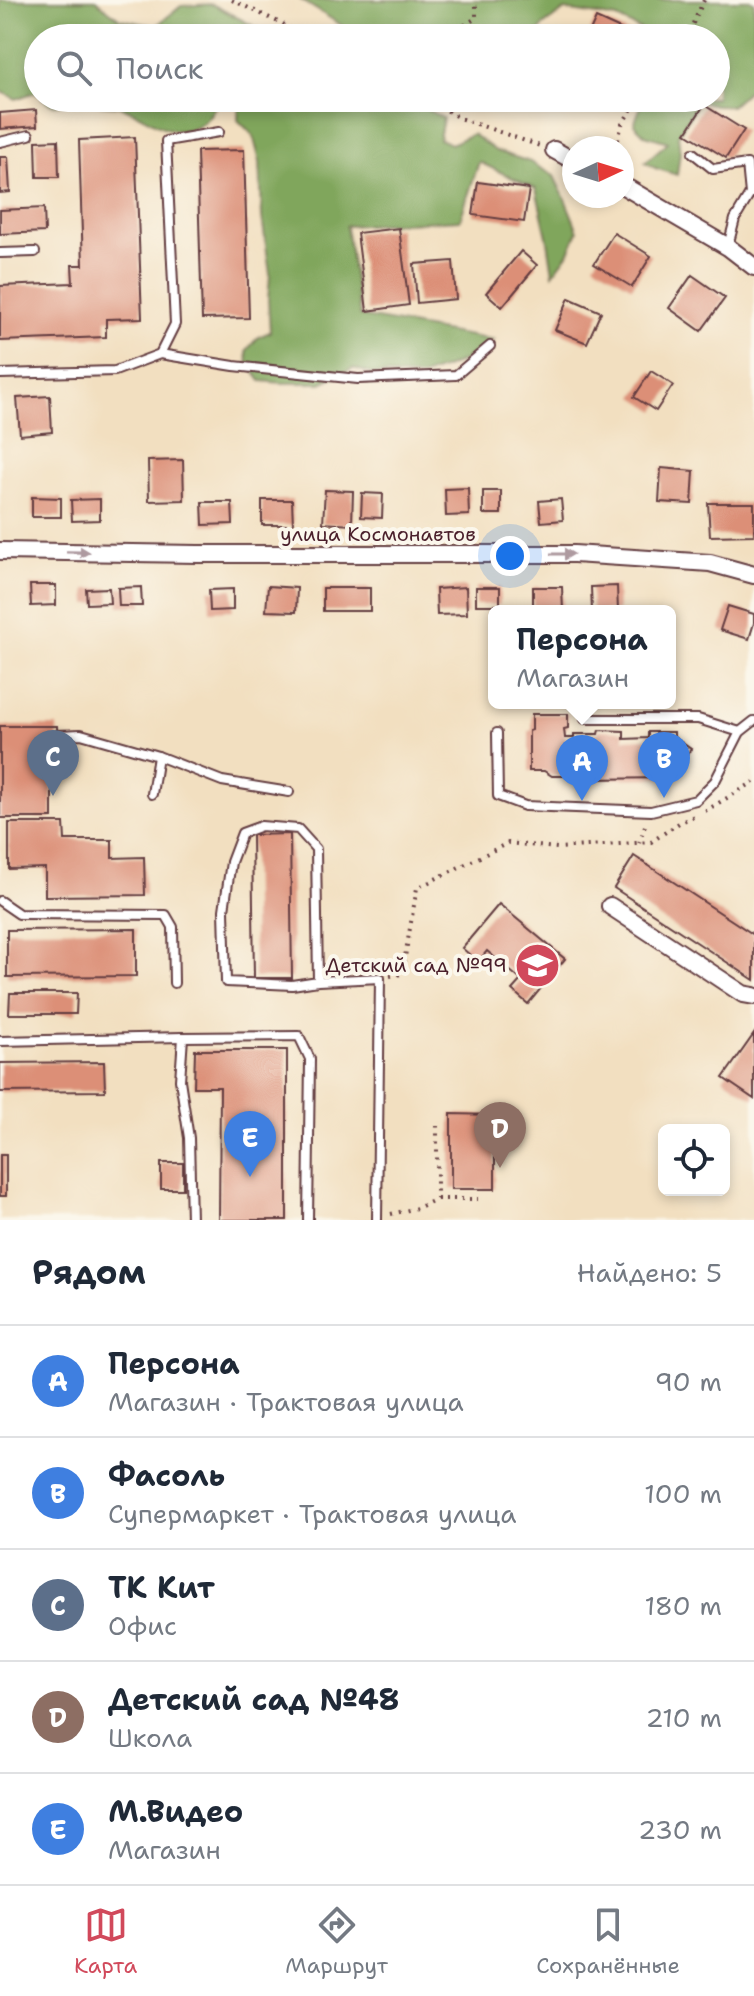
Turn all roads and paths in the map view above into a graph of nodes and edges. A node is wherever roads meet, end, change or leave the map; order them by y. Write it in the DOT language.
graph roads {
  1 [pos="232,0"];
  2 [pos="476,0"];
  3 [pos="704,0"];
  4 [pos="283,24"];
  5 [pos="466,24"];
  6 [pos="693,24"];
  7 [pos="449,112"];
  8 [pos="630,112"];
  9 [pos="219,132"];
  10 [pos="29,135"];
  11 [pos="619,136"];
  12 [pos="0,142"];
  13 [pos="554,150"];
  14 [pos="693,153"];
  15 [pos="562,154"];
  16 [pos="634,192"];
  17 [pos="728,247"];
  18 [pos="35,252"];
  19 [pos="0,253"];
  20 [pos="754,267"];
  21 [pos="490,346"];
  22 [pos="160,354"];
  23 [pos="0,374"];
  24 [pos="0,551"];
  25 [pos="754,575"];
  26 [pos="585,719"];
  27 [pos="754,721"];
  28 [pos="740,732"];
  29 [pos="497,733"];
  30 [pos="58,735"];
  31 [pos="158,756"];
  32 [pos="754,782"];
  33 [pos="289,792"];
  34 [pos="152,794"];
  35 [pos="651,811"];
  36 [pos="639,843"];
  37 [pos="0,901"];
  38 [pos="610,906"];
  39 [pos="380,978"];
  40 [pos="318,981"];
  41 [pos="174,983"];
  42 [pos="754,996"];
  43 [pos="183,1037"];
  44 [pos="0,1041"];
  45 [pos="437,1126"];
  46 [pos="437,1199"];
  47 [pos="478,1199"];
  48 [pos="377,1218"];
  49 [pos="191,1220"];
  50 [pos="308,1220"];
  1 -- 4 [label="path"];
  2 -- 5 [label="path"];
  3 -- 6 [label="path"];
  7 -- 13 [label="path"];
  8 -- 11 [label="path"];
  9 -- 22 [label="lane"];
  10 -- 12 [label="lane"];
  13 -- 15 [label="street"];
  14 -- 17 [label="lane"];
  16 -- 17 [label="street"];
  17 -- 20 [label="street"];
  18 -- 19 [label="lane"];
  21 -- 22 [label="lane"];
  22 -- 23 [label="lane"];
  24 -- 25 [label="street, улица Космонавтов, one-way"];
  26 -- 28 [label="lane"];
  27 -- 28 [label="lane"];
  28 -- 35 [label="lane"];
  29 -- 35 [label="lane"];
  30 -- 31 [label="lane"];
  31 -- 33 [label="lane"];
  31 -- 34 [label="lane"];
  32 -- 36 [label="path"];
  35 -- 36 [label="path"];
  36 -- 39 [label="path"];
  37 -- 41 [label="lane"];
  38 -- 42 [label="street"];
  39 -- 40 [label="lane"];
  39 -- 48 [label="lane"];
  40 -- 40 [label="lane"];
  43 -- 44 [label="lane"];
  43 -- 49 [label="lane"];
  43 -- 50 [label="lane"];
  45 -- 46 [label="path"];
  46 -- 47 [label="path"];
  46 -- 48 [label="path"];
}
